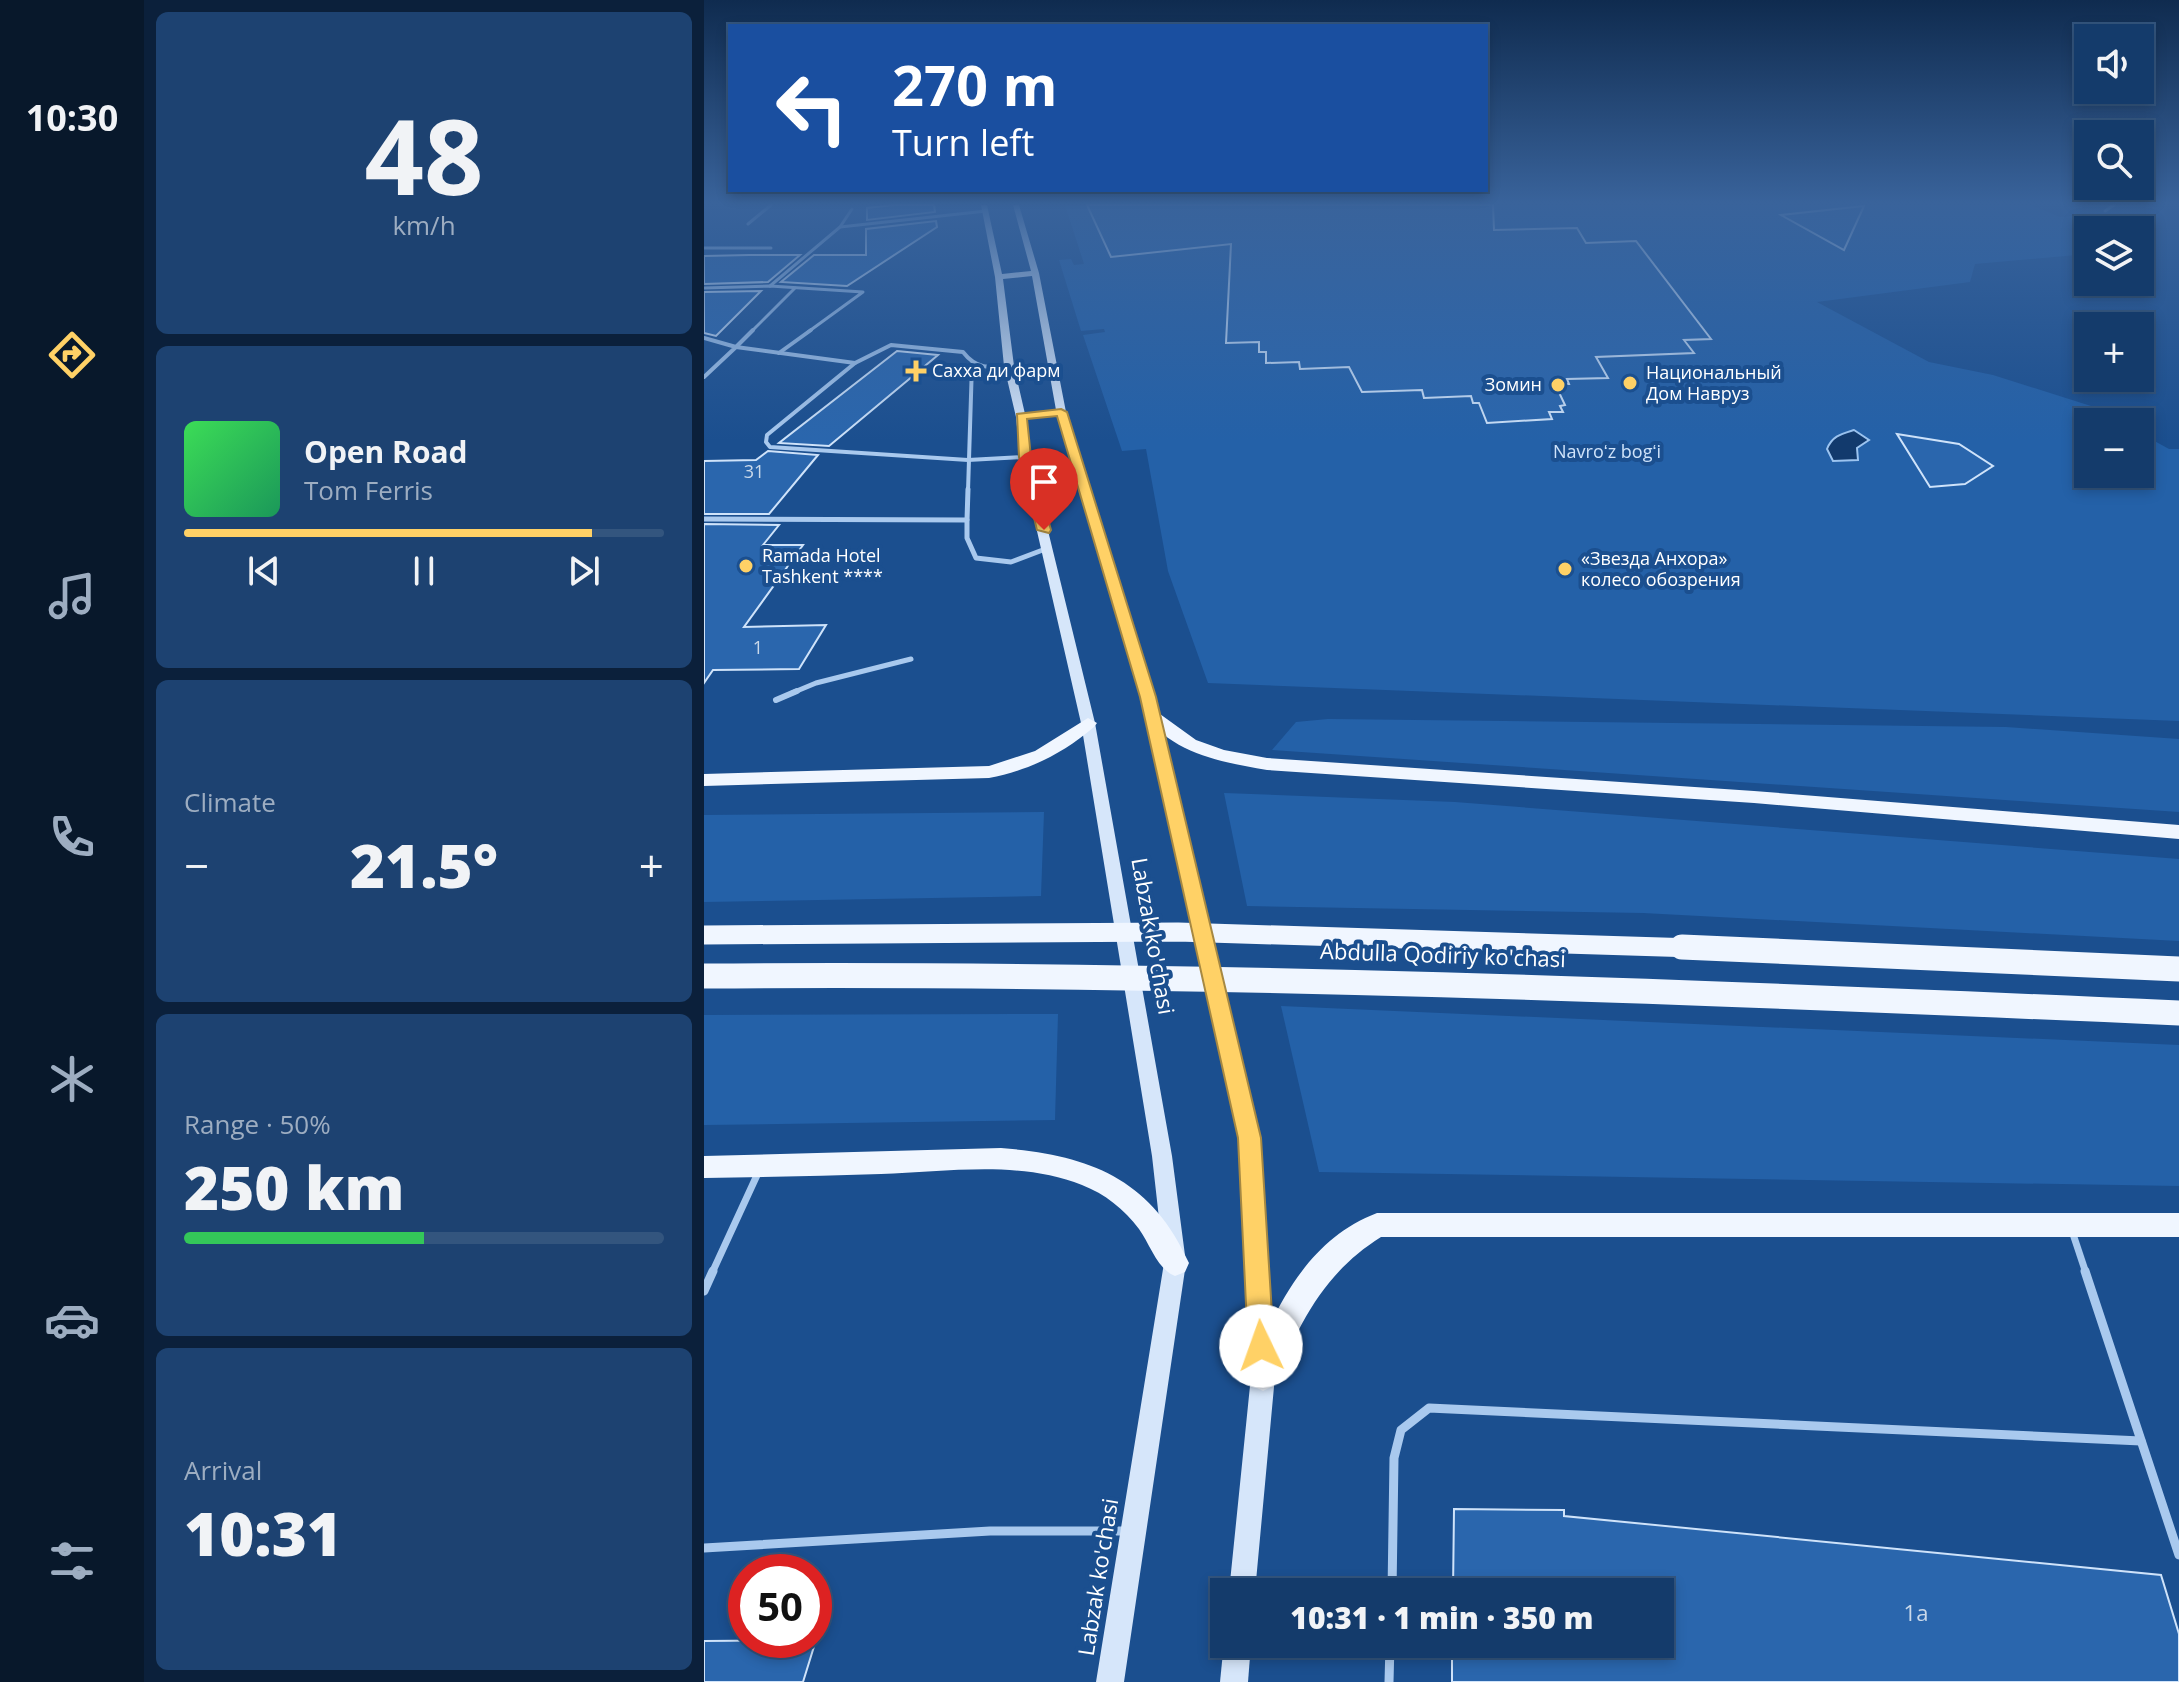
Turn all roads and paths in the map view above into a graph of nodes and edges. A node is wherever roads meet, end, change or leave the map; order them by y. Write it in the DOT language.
graph roads {
  1 [pos="773,283"];
  2 [pos="1000,283"];
  3 [pos="1037,283"];
  4 [pos="770,286"];
  5 [pos="704,288"];
  6 [pos="795,288"];
  7 [pos="704,338"];
  8 [pos="736,347"];
  9 [pos="779,353"];
  10 [pos="855,363"];
  11 [pos="972,364"];
  12 [pos="1009,366"];
  13 [pos="704,377"];
  14 [pos="1061,412"];
  15 [pos="1021,417"];
  16 [pos="1025,457"];
  17 [pos="968,460"];
  18 [pos="704,519"];
  19 [pos="967,520"];
  20 [pos="1048,548"];
  21 [pos="911,659"];
  22 [pos="776,700"];
  23 [pos="1153,714"];
  24 [pos="1088,723"];
  25 [pos="704,780"];
  26 [pos="2179,832"];
  27 [pos="704,935"];
  28 [pos="2179,969"];
  29 [pos="704,976"];
  30 [pos="2179,1013"];
  31 [pos="761,1166"];
  32 [pos="704,1167"];
  33 [pos="2070,1224"];
  34 [pos="2179,1225"];
  35 [pos="1175,1263"];
  36 [pos="708,1276"];
  37 [pos="704,1291"];
  38 [pos="1263,1376"];
  39 [pos="2141,1441"];
  40 [pos="1134,1531"];
  41 [pos="704,1548"];
  42 [pos="2179,1555"];
  43 [pos="1243,1578"];
  44 [pos="1392,1578"];
  45 [pos="1236,1658"];
  46 [pos="1390,1658"];
  47 [pos="1110,1682"];
  48 [pos="1234,1682"];
  49 [pos="1389,1682"];
  1 -- 4 [label="lane"];
  2 -- 12 [label="main road, Labzak ko'chasi"];
  3 -- 14 [label="main road, Labzak ko'chasi"];
  4 -- 5 [label="lane"];
  4 -- 6 [label="lane"];
  6 -- 8 [label="lane"];
  6 -- 9 [label="lane"];
  7 -- 8 [label="lane"];
  8 -- 9 [label="lane"];
  8 -- 13 [label="lane"];
  9 -- 10 [label="lane"];
  10 -- 11 [label="lane"];
  10 -- 17 [label="lane"];
  11 -- 12 [label="lane"];
  11 -- 17 [label="lane"];
  12 -- 15 [label="main road, Labzak ko'chasi"];
  14 -- 15 [label="main road"];
  14 -- 23 [label="main road, Labzak ko'chasi"];
  15 -- 16 [label="main road, Labzak ko'chasi"];
  16 -- 17 [label="lane"];
  16 -- 20 [label="main road, Labzak ko'chasi"];
  17 -- 19 [label="lane"];
  18 -- 19 [label="lane"];
  19 -- 20 [label="lane"];
  20 -- 24 [label="main road, Labzak ko'chasi"];
  21 -- 22 [label="lane"];
  23 -- 26 [label="main road"];
  23 -- 38 [label="main road, Labzak ko'chasi"];
  24 -- 25 [label="main road"];
  24 -- 35 [label="main road, Labzak ko'chasi"];
  27 -- 28 [label="main road, Abdulla Qodiriy ko'chasi, bridge"];
  29 -- 30 [label="main road, Abdulla Qodiriy ko'chasi, bridge"];
  31 -- 32 [label="main road"];
  31 -- 35 [label="main road"];
  31 -- 36 [label="lane"];
  33 -- 34 [label="main road"];
  33 -- 38 [label="main road"];
  33 -- 39 [label="lane"];
  35 -- 40 [label="main road, Labzak ko'chasi"];
  36 -- 37 [label="lane"];
  38 -- 43 [label="main road, Labzak ko'chasi"];
  39 -- 42 [label="lane"];
  39 -- 44 [label="lane"];
  40 -- 41 [label="lane"];
  40 -- 47 [label="main road, Labzak ko'chasi"];
  45 -- 48 [label="main road"];
  46 -- 49 [label="lane"];
}
